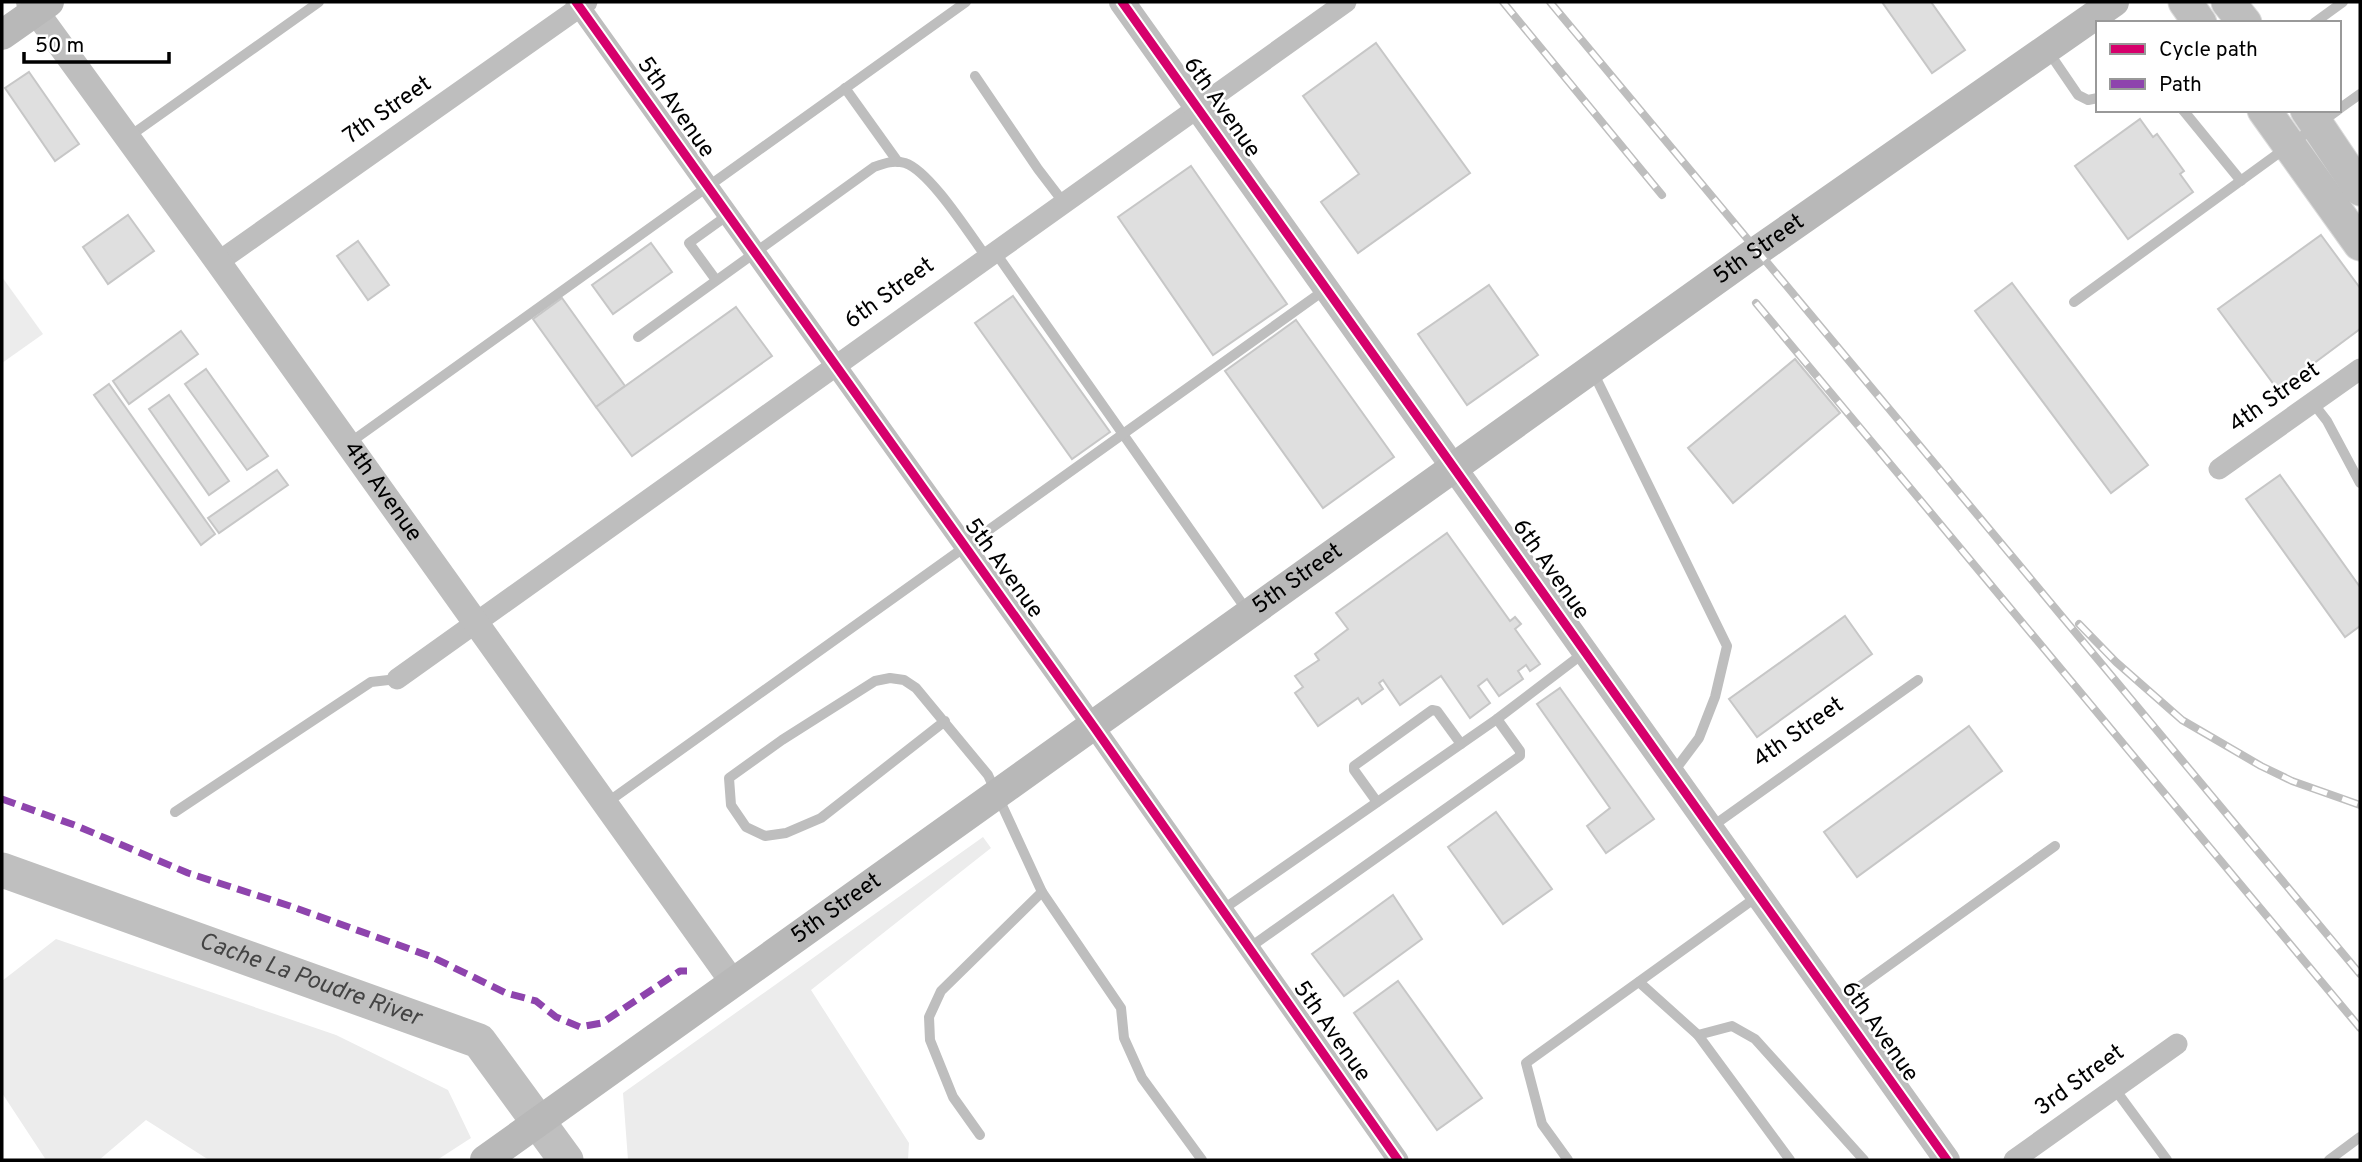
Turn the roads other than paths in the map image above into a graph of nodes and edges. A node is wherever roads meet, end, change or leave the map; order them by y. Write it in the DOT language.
graph roads {
  1 [pos="318,2"];
  2 [pos="966,2"];
  3 [pos="1122,2"];
  4 [pos="1346,2"];
  5 [pos="2114,2"];
  6 [pos="2185,2"];
  7 [pos="2228,2"];
  8 [pos="2343,2"];
  9 [pos="581,4"];
  10 [pos="38,5"];
  11 [pos="2199,21"];
  12 [pos="2243,21"];
  13 [pos="2317,21"];
  14 [pos="2,35"];
  15 [pos="2046,49"];
  16 [pos="975,76"];
  17 [pos="845,88"];
  18 [pos="2360,94"];
  19 [pos="2096,98"];
  20 [pos="2341,105"];
  21 [pos="1198,108"];
  22 [pos="2185,112"];
  23 [pos="2264,112"];
  24 [pos="2325,114"];
  25 [pos="127,138"];
  26 [pos="2290,146"];
  27 [pos="898,162"];
  28 [pos="2241,181"];
  29 [pos="707,186"];
  30 [pos="2360,189"];
  31 [pos="1064,203"];
  32 [pos="727,215"];
  33 [pos="2360,244"];
  34 [pos="754,253"];
  35 [pos="991,255"];
  36 [pos="218,262"];
  37 [pos="716,281"];
  38 [pos="1326,289"];
  39 [pos="2074,302"];
  40 [pos="638,337"];
  41 [pos="834,366"];
  42 [pos="1592,369"];
  43 [pos="2360,369"];
  44 [pos="2314,403"];
  45 [pos="1124,434"];
  46 [pos="348,444"];
  47 [pos="1454,468"];
  48 [pos="2219,469"];
  49 [pos="2360,483"];
  50 [pos="965,549"];
  51 [pos="1250,615"];
  52 [pos="475,624"];
  53 [pos="1585,652"];
  54 [pos="397,679"];
  55 [pos="1918,680"];
  56 [pos="1497,719"];
  57 [pos="945,721"];
  58 [pos="1094,727"];
  59 [pos="1461,744"];
  60 [pos="1672,774"];
  61 [pos="997,796"];
  62 [pos="1377,802"];
  63 [pos="605,804"];
  64 [pos="175,812"];
  65 [pos="1710,828"];
  66 [pos="2055,846"];
  67 [pos="1042,892"];
  68 [pos="1759,896"];
  69 [pos="1222,910"];
  70 [pos="1249,948"];
  71 [pos="1639,982"];
  72 [pos="734,985"];
  73 [pos="1835,1004"];
  74 [pos="1698,1035"];
  75 [pos="2177,1044"];
  76 [pos="2114,1088"];
  77 [pos="981,1135"];
  78 [pos="2360,1137"];
  79 [pos="486,1160"];
  80 [pos="1202,1160"];
  81 [pos="1398,1160"];
  82 [pos="1568,1160"];
  83 [pos="1790,1160"];
  84 [pos="1864,1160"];
  85 [pos="1947,1160"];
  86 [pos="2014,1160"];
  87 [pos="2167,1160"];
  88 [pos="2329,1160"];
  1 -- 25 [label="lane"];
  2 -- 17 [label="lane"];
  3 -- 21 [label="street, 6th Avenue"];
  4 -- 21 [label="street, 6th Street"];
  5 -- 15 [label="main road, 5th Street"];
  6 -- 11 [label="main road"];
  7 -- 12 [label="main road"];
  8 -- 13 [label="lane"];
  9 -- 29 [label="street, 5th Avenue"];
  9 -- 36 [label="street, 7th Street"];
  10 -- 14 [label="main road"];
  10 -- 25 [label="street, 4th Avenue"];
  15 -- 19 [label="lane"];
  15 -- 42 [label="main road, 5th Street"];
  16 -- 31 [label="lane"];
  17 -- 27 [label="lane"];
  17 -- 29 [label="lane"];
  18 -- 20 [label="lane"];
  21 -- 31 [label="street, 6th Street"];
  21 -- 38 [label="street, 6th Avenue"];
  22 -- 28 [label="lane"];
  23 -- 26 [label="main road"];
  24 -- 26 [label="lane"];
  24 -- 30 [label="main road"];
  25 -- 36 [label="street, 4th Avenue"];
  26 -- 28 [label="lane"];
  26 -- 33 [label="main road"];
  27 -- 34 [label="lane"];
  27 -- 35 [label="lane"];
  28 -- 39 [label="lane"];
  29 -- 32 [label="street, 5th Avenue"];
  29 -- 46 [label="lane"];
  31 -- 35 [label="street, 6th Street"];
  32 -- 34 [label="street, 5th Avenue"];
  32 -- 37 [label="lane"];
  34 -- 37 [label="lane"];
  34 -- 41 [label="street, 5th Avenue"];
  35 -- 41 [label="street, 6th Street"];
  35 -- 45 [label="lane"];
  36 -- 46 [label="street, 4th Avenue"];
  37 -- 40 [label="lane"];
  38 -- 45 [label="lane"];
  38 -- 47 [label="street, 6th Avenue"];
  41 -- 50 [label="street, 5th Avenue"];
  41 -- 52 [label="street, 6th Street"];
  42 -- 47 [label="main road, 5th Street"];
  42 -- 60 [label="lane"];
  43 -- 44 [label="street, 4th Street"];
  44 -- 48 [label="street, 4th Street"];
  44 -- 49 [label="lane"];
  45 -- 50 [label="lane"];
  45 -- 51 [label="lane"];
  46 -- 52 [label="street, 4th Avenue"];
  47 -- 51 [label="main road, 5th Street"];
  47 -- 53 [label="street, 6th Avenue"];
  50 -- 58 [label="street, 5th Avenue"];
  50 -- 63 [label="lane"];
  51 -- 58 [label="main road, 5th Street"];
  52 -- 54 [label="street, 6th Street"];
  52 -- 63 [label="street, 4th Avenue"];
  53 -- 56 [label="lane"];
  53 -- 60 [label="street, 6th Avenue"];
  54 -- 64 [label="lane"];
  55 -- 65 [label="lane, 4th Street"];
  56 -- 59 [label="lane"];
  56 -- 70 [label="lane"];
  57 -- 57 [label="lane"];
  57 -- 61 [label="lane"];
  58 -- 61 [label="main road, 5th Street"];
  58 -- 69 [label="street, 5th Avenue"];
  59 -- 62 [label="lane"];
  59 -- 62 [label="lane"];
  60 -- 65 [label="street, 6th Avenue"];
  61 -- 67 [label="lane"];
  61 -- 72 [label="main road, 5th Street"];
  62 -- 69 [label="lane"];
  63 -- 72 [label="street, 4th Avenue"];
  65 -- 68 [label="street, 6th Avenue"];
  66 -- 73 [label="lane"];
  67 -- 77 [label="lane"];
  67 -- 80 [label="lane"];
  68 -- 71 [label="lane"];
  68 -- 73 [label="street, 6th Avenue"];
  69 -- 70 [label="street, 5th Avenue"];
  70 -- 81 [label="street, 5th Avenue"];
  71 -- 74 [label="lane"];
  71 -- 82 [label="lane"];
  72 -- 79 [label="main road, 5th Street"];
  73 -- 85 [label="street, 6th Avenue"];
  74 -- 83 [label="lane"];
  74 -- 84 [label="lane"];
  75 -- 76 [label="street, 3rd Street"];
  76 -- 86 [label="street, 3rd Street"];
  76 -- 87 [label="lane"];
  78 -- 88 [label="lane"];
}
